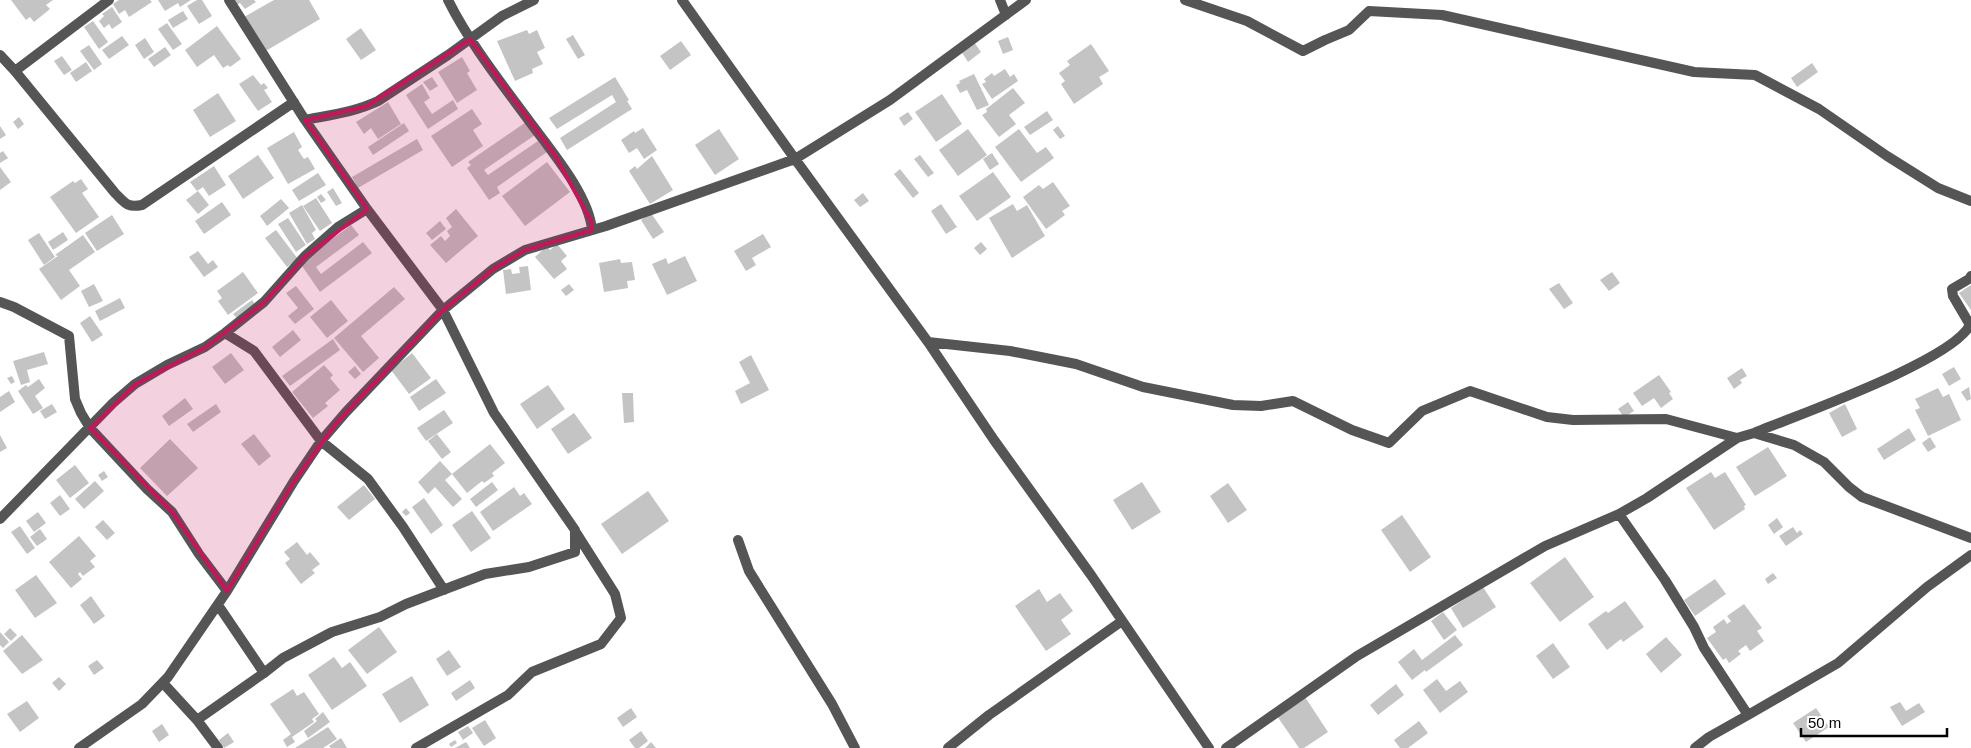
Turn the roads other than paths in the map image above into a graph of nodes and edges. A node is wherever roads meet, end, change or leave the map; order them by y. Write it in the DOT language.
graph roads {
  1 [pos="109,0"];
  2 [pos="229,0"];
  3 [pos="448,0"];
  4 [pos="534,0"];
  5 [pos="682,0"];
  6 [pos="1000,0"];
  7 [pos="1026,0"];
  8 [pos="1185,0"];
  9 [pos="1006,14"];
  10 [pos="470,39"];
  11 [pos="0,55"];
  12 [pos="16,71"];
  13 [pos="294,102"];
  14 [pos="305,120"];
  15 [pos="795,159"];
  16 [pos="1971,201"];
  17 [pos="368,209"];
  18 [pos="592,230"];
  19 [pos="1971,276"];
  20 [pos="0,302"];
  21 [pos="443,310"];
  22 [pos="225,333"];
  23 [pos="928,342"];
  24 [pos="90,428"];
  25 [pos="1754,433"];
  26 [pos="1737,438"];
  27 [pos="321,441"];
  28 [pos="1619,514"];
  29 [pos="0,520"];
  30 [pos="575,530"];
  31 [pos="1971,538"];
  32 [pos="738,540"];
  33 [pos="1971,555"];
  34 [pos="444,590"];
  35 [pos="227,591"];
  36 [pos="218,605"];
  37 [pos="1122,621"];
  38 [pos="264,673"];
  39 [pos="163,683"];
  40 [pos="1748,715"];
  41 [pos="197,720"];
  42 [pos="79,748"];
  43 [pos="218,748"];
  44 [pos="416,748"];
  45 [pos="855,748"];
  46 [pos="948,748"];
  47 [pos="1208,748"];
  48 [pos="1226,748"];
  49 [pos="1695,748"];
  1 -- 12 [label="street"];
  2 -- 13 [label="street"];
  3 -- 10 [label="street"];
  4 -- 10 [label="street"];
  5 -- 15 [label="street"];
  6 -- 9 [label="street"];
  7 -- 9 [label="street"];
  8 -- 16 [label="street"];
  9 -- 15 [label="street"];
  10 -- 14 [label="street"];
  10 -- 18 [label="street"];
  11 -- 12 [label="street"];
  12 -- 13 [label="street"];
  13 -- 14 [label="street"];
  14 -- 17 [label="street"];
  15 -- 18 [label="street"];
  15 -- 23 [label="street"];
  17 -- 21 [label="street"];
  17 -- 22 [label="street"];
  18 -- 21 [label="street"];
  19 -- 25 [label="street"];
  20 -- 24 [label="street"];
  21 -- 27 [label="street"];
  21 -- 30 [label="street"];
  22 -- 24 [label="street"];
  22 -- 27 [label="street"];
  23 -- 26 [label="street"];
  23 -- 37 [label="street"];
  24 -- 29 [label="street"];
  24 -- 35 [label="street"];
  25 -- 26 [label="street"];
  25 -- 31 [label="street"];
  26 -- 28 [label="street"];
  27 -- 34 [label="street"];
  27 -- 35 [label="street"];
  28 -- 40 [label="street"];
  28 -- 48 [label="street"];
  30 -- 34 [label="street"];
  30 -- 44 [label="street"];
  32 -- 45 [label="street"];
  33 -- 40 [label="street"];
  34 -- 38 [label="street"];
  35 -- 36 [label="street"];
  36 -- 38 [label="street"];
  36 -- 39 [label="street"];
  37 -- 46 [label="street"];
  37 -- 47 [label="street"];
  38 -- 41 [label="street"];
  39 -- 41 [label="street"];
  39 -- 42 [label="street"];
  40 -- 49 [label="street"];
  41 -- 43 [label="street"];
}
